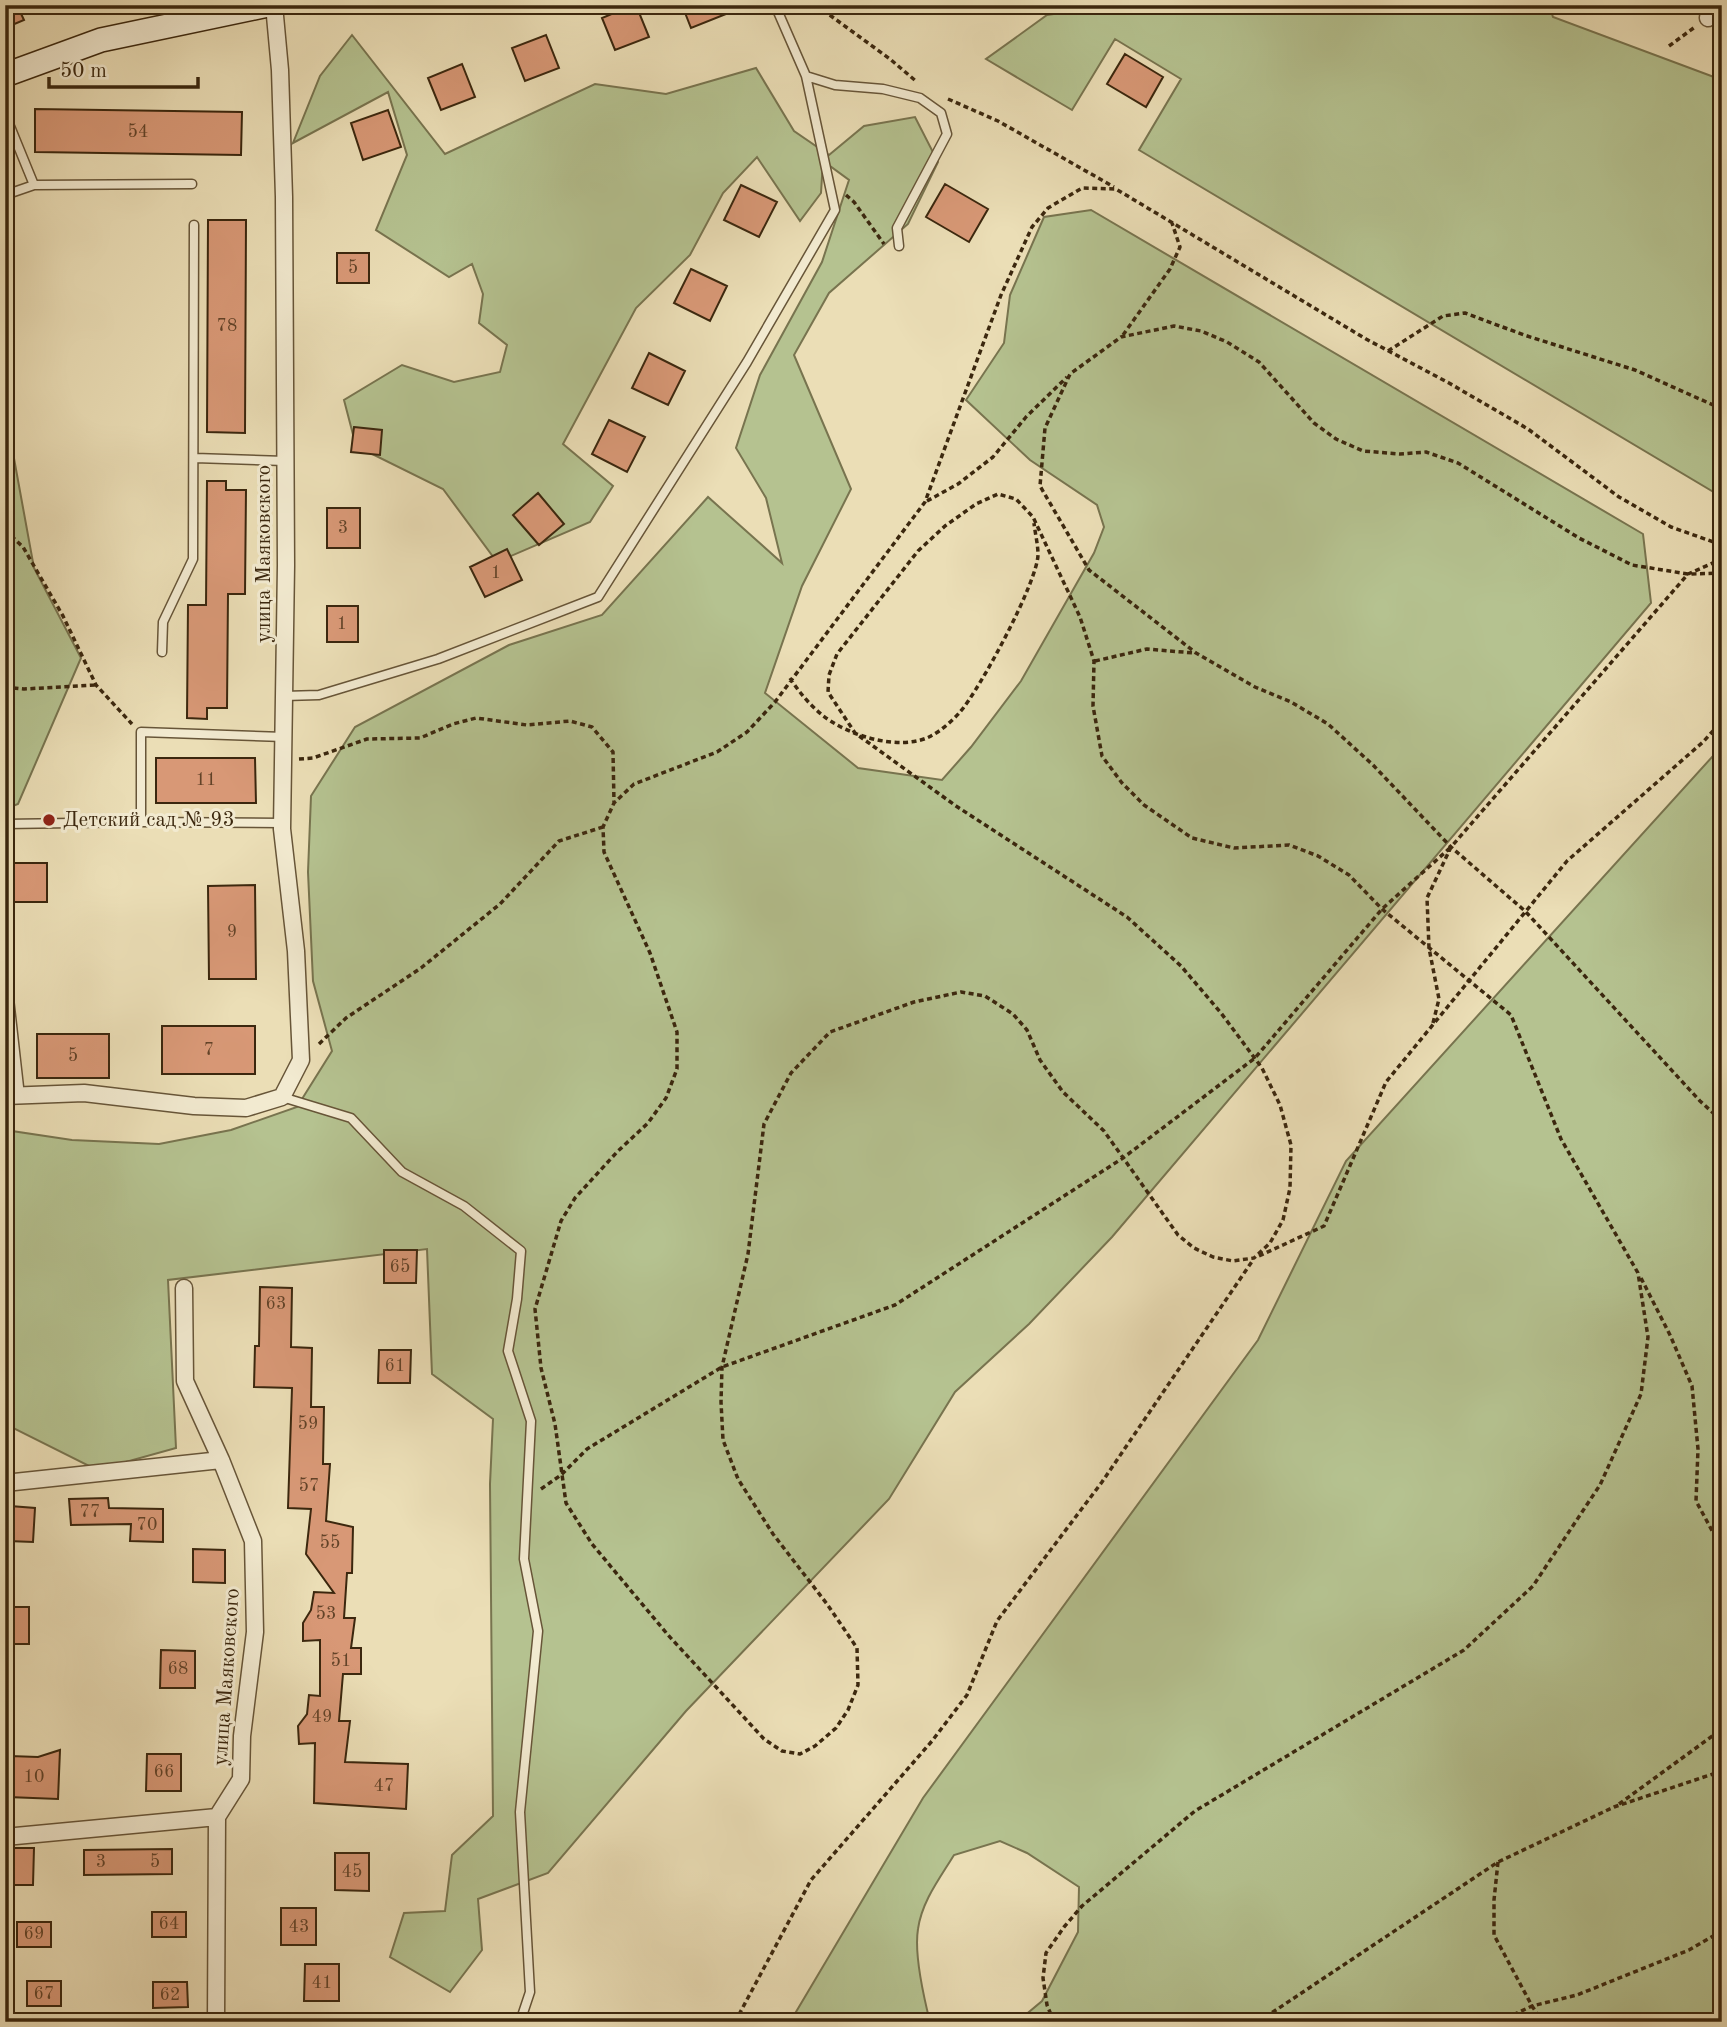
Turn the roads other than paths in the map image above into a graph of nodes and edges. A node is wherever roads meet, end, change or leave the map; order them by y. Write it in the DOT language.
graph roads {
  1 [pos="268,5"];
  2 [pos="274,5"];
  3 [pos="775,5"];
  4 [pos="5,75"];
  5 [pos="806,76"];
  6 [pos="5,114"];
  7 [pos="192,184"];
  8 [pos="34,185"];
  9 [pos="5,195"];
  10 [pos="194,225"];
  11 [pos="899,246"];
  12 [pos="195,458"];
  13 [pos="285,461"];
  14 [pos="162,652"];
  15 [pos="284,696"];
  16 [pos="284,737"];
  17 [pos="141,822"];
  18 [pos="283,823"];
  19 [pos="5,824"];
  20 [pos="5,963"];
  21 [pos="13,1096"];
  22 [pos="282,1097"];
  23 [pos="184,1288"];
  24 [pos="221,1460"];
  25 [pos="5,1483"];
  26 [pos="217,1818"];
  27 [pos="5,1837"];
  28 [pos="216,2022"];
  29 [pos="520,2022"];
  1 -- 4 [label="street"];
  2 -- 13 [label="street, улица Маяковского"];
  3 -- 5 [label="lane"];
  5 -- 11 [label="lane"];
  5 -- 15 [label="lane"];
  6 -- 8 [label="lane"];
  7 -- 8 [label="lane"];
  8 -- 9 [label="lane"];
  10 -- 12 [label="lane"];
  12 -- 13 [label="lane"];
  12 -- 14 [label="lane"];
  13 -- 15 [label="street, улица Маяковского"];
  15 -- 16 [label="street, улица Маяковского"];
  16 -- 17 [label="lane"];
  16 -- 18 [label="street, улица Маяковского"];
  17 -- 18 [label="lane"];
  17 -- 19 [label="lane"];
  18 -- 22 [label="street, улица Маяковского"];
  20 -- 21 [label="lane"];
  21 -- 22 [label="street"];
  22 -- 29 [label="lane"];
  23 -- 24 [label="street, улица Маяковского"];
  24 -- 25 [label="street"];
  24 -- 26 [label="street, улица Маяковского"];
  26 -- 27 [label="street"];
  26 -- 28 [label="street"];
}
